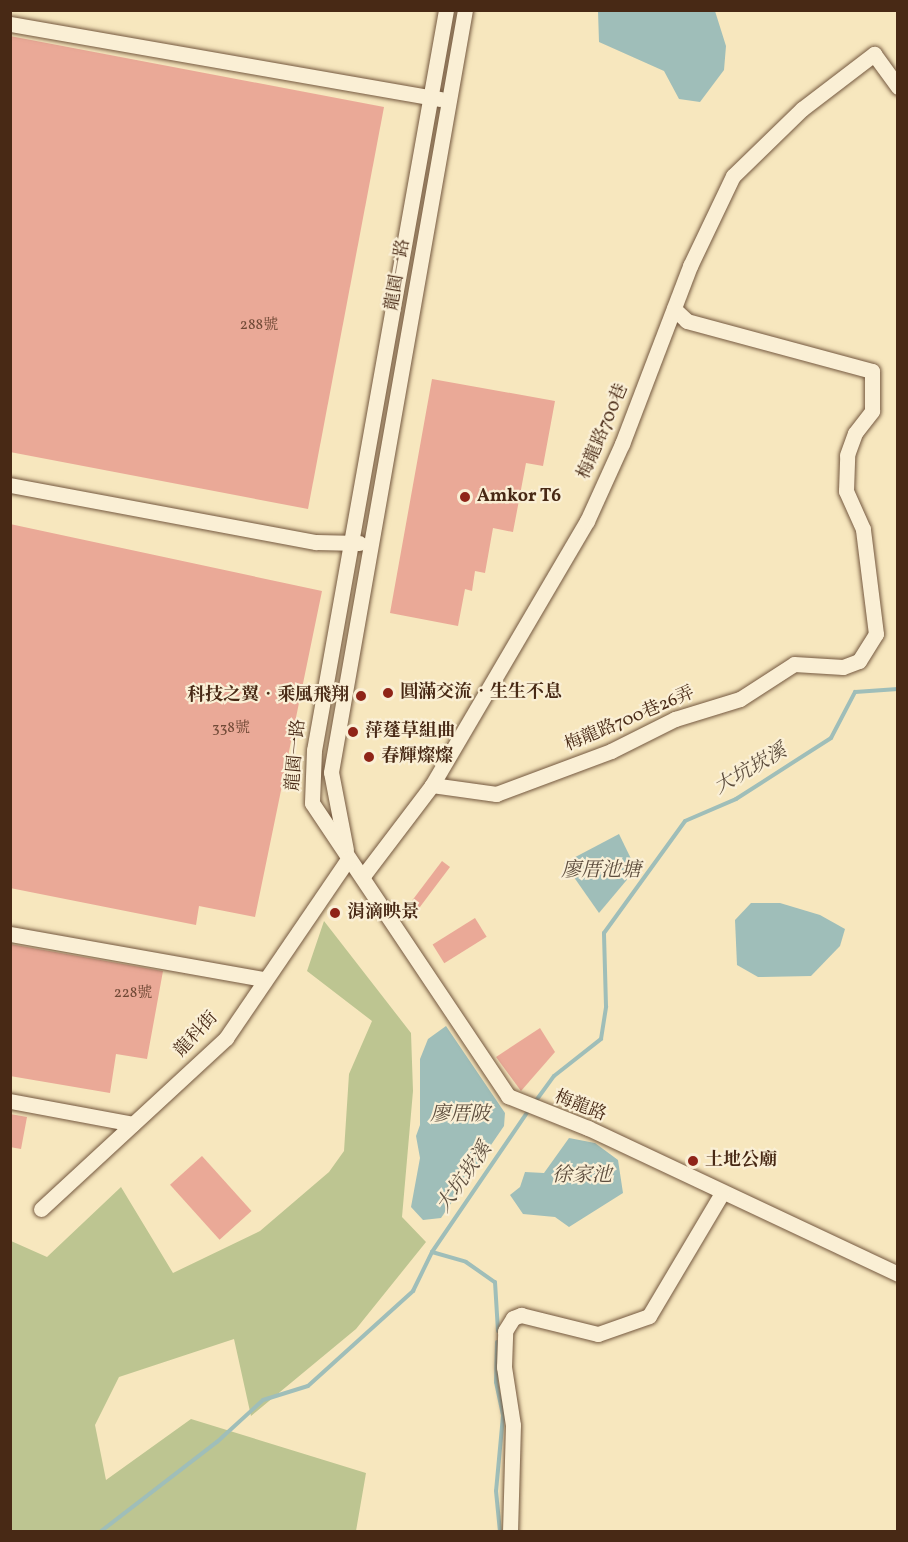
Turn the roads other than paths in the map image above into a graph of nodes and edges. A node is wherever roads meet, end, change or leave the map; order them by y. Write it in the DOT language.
graph roads {
  1 [pos="446,10"];
  2 [pos="465,10"];
  3 [pos="10,24"];
  4 [pos="897,87"];
  5 [pos="431,98"];
  6 [pos="450,99"];
  7 [pos="674,309"];
  8 [pos="10,485"];
  9 [pos="351,542"];
  10 [pos="370,544"];
  11 [pos="432,785"];
  12 [pos="348,859"];
  13 [pos="363,876"];
  14 [pos="10,934"];
  15 [pos="262,979"];
  16 [pos="10,1101"];
  17 [pos="132,1124"];
  18 [pos="723,1193"];
  19 [pos="41,1209"];
  20 [pos="897,1274"];
  21 [pos="510,1532"];
  1 -- 5 [label="street, 龍園一路"];
  2 -- 6 [label="street, 龍園一路"];
  3 -- 5 [label="street"];
  4 -- 7 [label="street, 梅龍路700巷"];
  5 -- 6 [label="street"];
  5 -- 9 [label="street, 龍園一路"];
  6 -- 10 [label="street, 龍園一路"];
  7 -- 11 [label="street, 梅龍路700巷"];
  7 -- 11 [label="street, 梅龍路700巷26弄"];
  8 -- 9 [label="street"];
  9 -- 10 [label="street"];
  9 -- 12 [label="street, 龍園一路"];
  10 -- 12 [label="street, 龍園一路"];
  11 -- 13 [label="street, 梅龍路700巷"];
  12 -- 13 [label="street, 梅龍路"];
  12 -- 15 [label="street, 龍科街"];
  13 -- 18 [label="street, 梅龍路"];
  14 -- 15 [label="street"];
  15 -- 17 [label="street, 龍科街"];
  16 -- 17 [label="street"];
  17 -- 19 [label="street, 龍科街"];
  18 -- 20 [label="street, 梅龍路"];
  18 -- 21 [label="street"];
}
